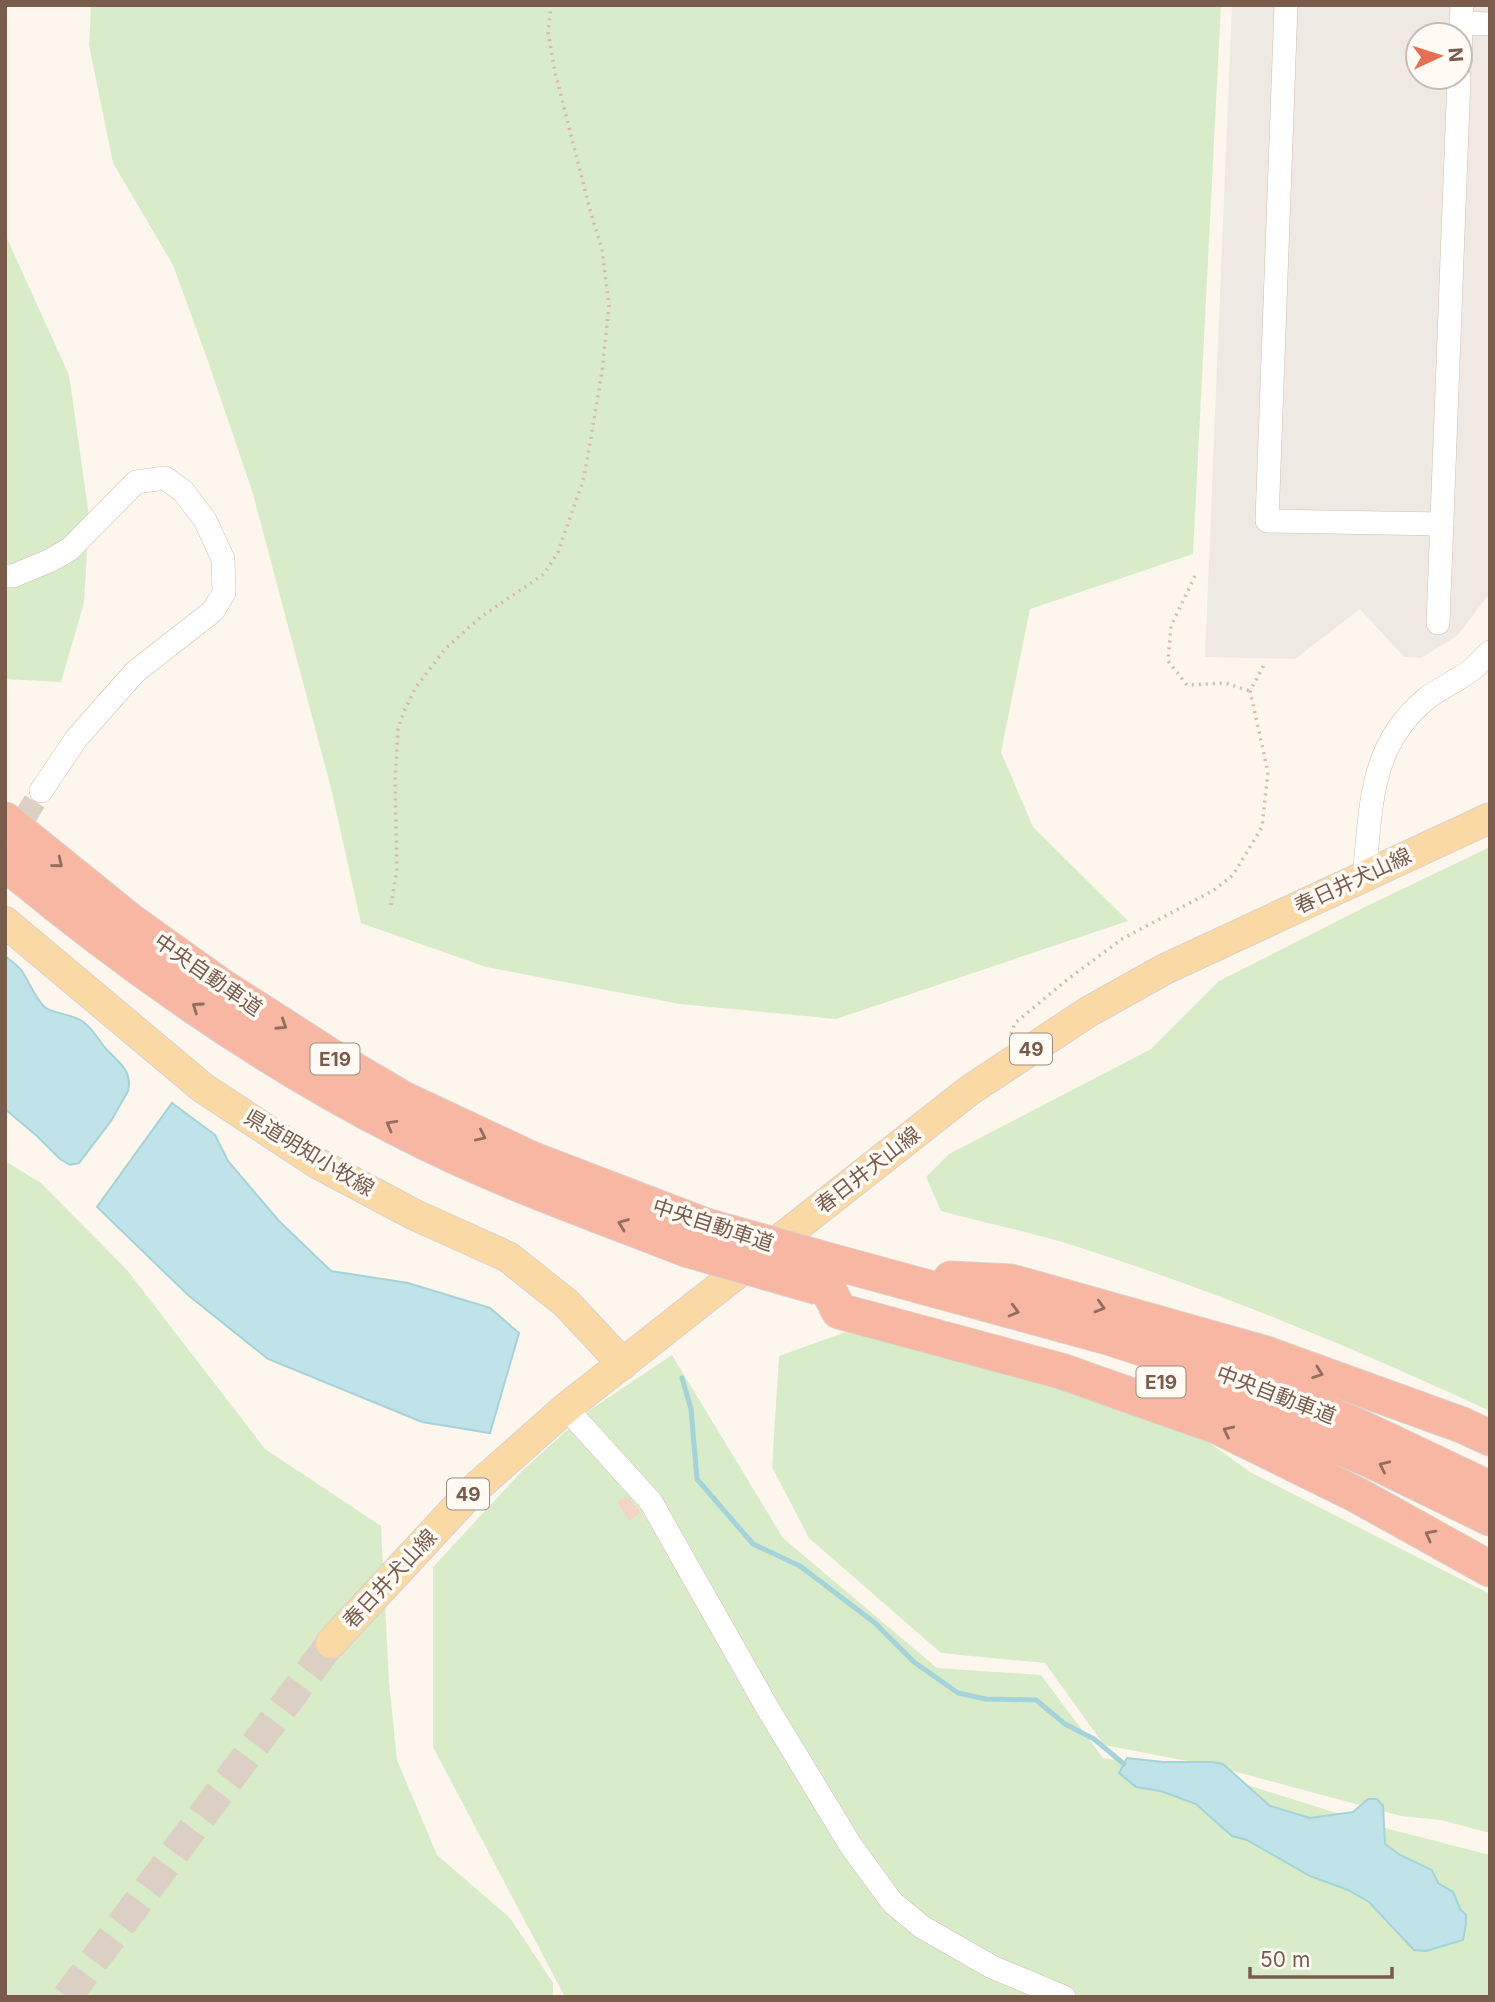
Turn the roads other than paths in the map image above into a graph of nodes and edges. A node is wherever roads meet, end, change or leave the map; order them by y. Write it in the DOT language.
graph roads {
  1 [pos="1286,5"];
  2 [pos="1462,14"];
  3 [pos="1490,24"];
  4 [pos="1458,91"];
  5 [pos="1442,524"];
  6 [pos="5,576"];
  7 [pos="1438,622"];
  8 [pos="1490,652"];
  9 [pos="41,792"];
  10 [pos="1490,818"];
  11 [pos="5,820"];
  12 [pos="5,863"];
  13 [pos="1364,875"];
  14 [pos="5,922"];
  15 [pos="696,1237"];
  16 [pos="888,1276"];
  17 [pos="825,1280"];
  18 [pos="623,1364"];
  19 [pos="566,1408"];
  20 [pos="1490,1438"];
  21 [pos="1490,1489"];
  22 [pos="1490,1518"];
  23 [pos="1490,1569"];
  24 [pos="331,1643"];
  25 [pos="1064,1997"];
  1 -- 5 [label="street"];
  2 -- 3 [label="street"];
  4 -- 5 [label="street"];
  5 -- 7 [label="street"];
  6 -- 9 [label="street"];
  8 -- 13 [label="street"];
  10 -- 13 [label="main road, 春日井犬山線 / 49"];
  11 -- 15 [label="highway, 中央自動車道 / E19, one-way"];
  15 -- 12 [label="highway, 中央自動車道 / E19, one-way"];
  13 -- 18 [label="main road, 春日井犬山線 / 49"];
  14 -- 18 [label="main road, 県道明知小牧線"];
  15 -- 17 [label="highway, 中央自動車道 / E19, bridge"];
  16 -- 17 [label="highway, 中央自動車道 / E19"];
  16 -- 20 [label="highway, one-way"];
  16 -- 21 [label="highway, 中央自動車道 / E19, one-way"];
  22 -- 17 [label="highway, 中央自動車道 / E19, one-way"];
  23 -- 17 [label="highway, one-way"];
  18 -- 19 [label="main road, 春日井犬山線 / 49"];
  19 -- 24 [label="main road, 春日井犬山線 / 49"];
  19 -- 25 [label="street"];
}
